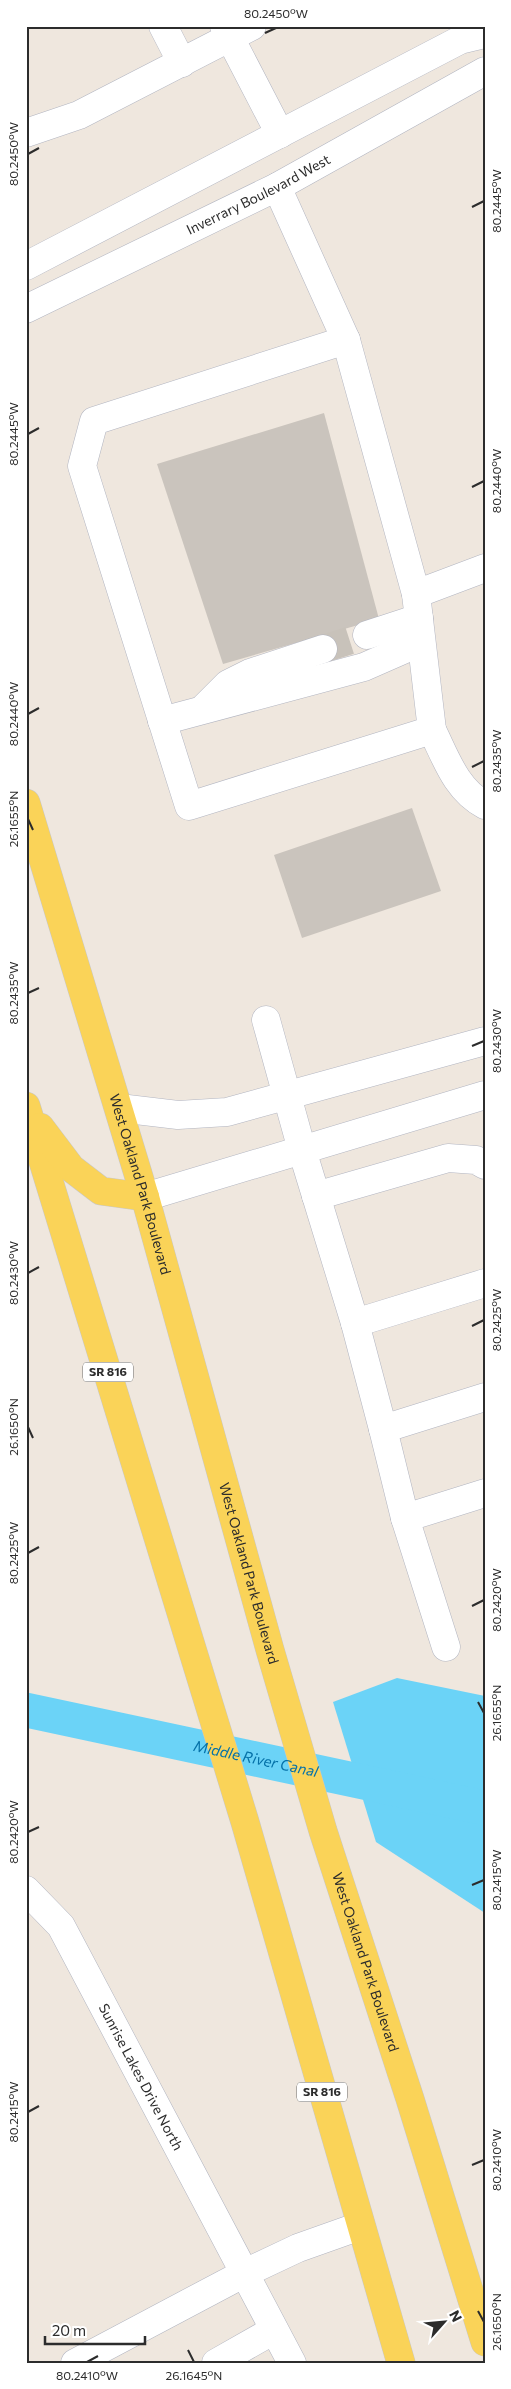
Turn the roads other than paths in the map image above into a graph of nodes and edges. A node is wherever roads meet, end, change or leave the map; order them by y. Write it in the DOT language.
graph roads {
  1 [pos="163,26"];
  2 [pos="236,30"];
  3 [pos="485,34"];
  4 [pos="182,63"];
  5 [pos="485,71"];
  6 [pos="26,133"];
  7 [pos="280,134"];
  8 [pos="277,187"];
  9 [pos="26,266"];
  10 [pos="26,309"];
  11 [pos="346,340"];
  12 [pos="485,568"];
  13 [pos="419,618"];
  14 [pos="367,635"];
  15 [pos="323,649"];
  16 [pos="202,710"];
  17 [pos="162,721"];
  18 [pos="432,730"];
  19 [pos="26,803"];
  20 [pos="485,805"];
  21 [pos="266,1020"];
  22 [pos="485,1041"];
  23 [pos="485,1095"];
  24 [pos="286,1096"];
  25 [pos="119,1108"];
  26 [pos="27,1109"];
  27 [pos="302,1150"];
  28 [pos="485,1165"];
  29 [pos="316,1196"];
  30 [pos="146,1197"];
  31 [pos="485,1283"];
  32 [pos="355,1323"];
  33 [pos="485,1397"];
  34 [pos="382,1429"];
  35 [pos="485,1493"];
  36 [pos="405,1518"];
  37 [pos="446,1647"];
  38 [pos="26,1890"];
  39 [pos="360,2226"];
  40 [pos="243,2274"];
  41 [pos="274,2330"];
  42 [pos="485,2342"];
  43 [pos="75,2363"];
  44 [pos="216,2363"];
  45 [pos="292,2363"];
  46 [pos="401,2363"];
  1 -- 4 [label="street"];
  2 -- 4 [label="street"];
  2 -- 7 [label="street"];
  3 -- 7 [label="street"];
  4 -- 6 [label="street"];
  5 -- 8 [label="street, Inverrary Boulevard West"];
  7 -- 9 [label="street"];
  8 -- 10 [label="street, Inverrary Boulevard West"];
  8 -- 11 [label="street"];
  11 -- 13 [label="street"];
  11 -- 17 [label="street"];
  12 -- 13 [label="street"];
  13 -- 14 [label="street"];
  13 -- 16 [label="street"];
  13 -- 18 [label="street"];
  15 -- 16 [label="street"];
  16 -- 17 [label="street"];
  17 -- 18 [label="street"];
  18 -- 20 [label="street"];
  19 -- 25 [label="main road, West Oakland Park Boulevard"];
  21 -- 24 [label="street"];
  22 -- 24 [label="street"];
  23 -- 27 [label="street"];
  24 -- 25 [label="street"];
  24 -- 27 [label="street"];
  25 -- 30 [label="main road, West Oakland Park Boulevard"];
  26 -- 30 [label="main road"];
  26 -- 39 [label="main road, SR 816"];
  27 -- 29 [label="street"];
  27 -- 30 [label="street"];
  28 -- 29 [label="street"];
  29 -- 32 [label="street"];
  30 -- 42 [label="main road, West Oakland Park Boulevard"];
  31 -- 32 [label="street"];
  32 -- 34 [label="street"];
  33 -- 34 [label="street"];
  34 -- 36 [label="street"];
  35 -- 36 [label="street"];
  36 -- 37 [label="street"];
  38 -- 40 [label="street, Sunrise Lakes Drive North"];
  39 -- 40 [label="street"];
  39 -- 46 [label="main road, SR 816"];
  40 -- 41 [label="street, Sunrise Lakes Drive North"];
  40 -- 43 [label="street"];
  41 -- 44 [label="street"];
  41 -- 45 [label="street, Sunrise Lakes Drive North"];
}
